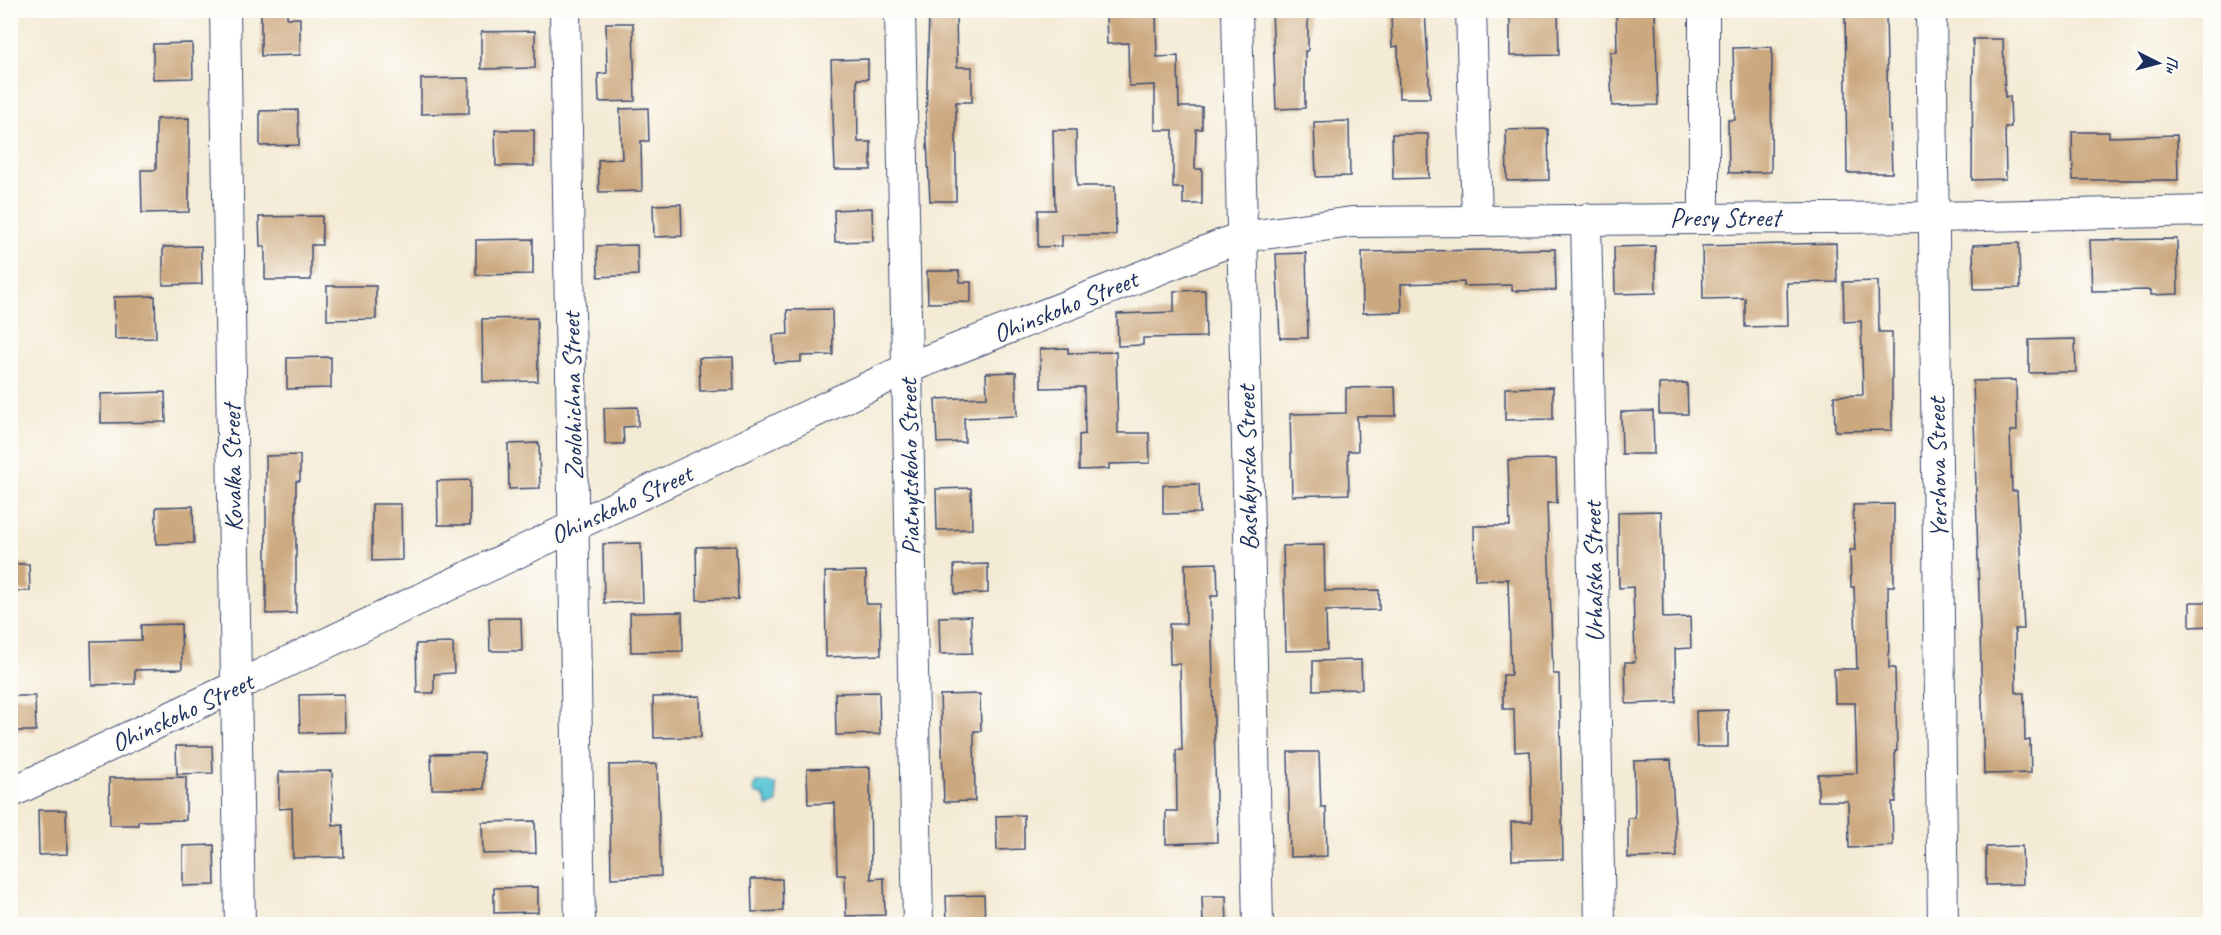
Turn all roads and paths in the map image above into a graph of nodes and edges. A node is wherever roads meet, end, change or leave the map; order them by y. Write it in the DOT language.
graph roads {
  1 [pos="225,10"];
  2 [pos="565,10"];
  3 [pos="900,10"];
  4 [pos="1236,10"];
  5 [pos="1471,10"];
  6 [pos="1704,10"];
  7 [pos="1931,10"];
  8 [pos="2211,211"];
  9 [pos="1704,217"];
  10 [pos="1934,217"];
  11 [pos="1586,219"];
  12 [pos="1477,220"];
  13 [pos="1241,237"];
  14 [pos="908,368"];
  15 [pos="574,527"];
  16 [pos="236,686"];
  17 [pos="10,793"];
  18 [pos="240,924"];
  19 [pos="580,924"];
  20 [pos="918,924"];
  21 [pos="1258,924"];
  22 [pos="1600,924"];
  23 [pos="1943,924"];
  1 -- 16 [label="street, Kovalka Street"];
  2 -- 15 [label="street, Zoolohichna Street"];
  3 -- 14 [label="street, Piatnytskoho Street"];
  4 -- 13 [label="street, Bashkyrska Street"];
  5 -- 12 [label="street"];
  6 -- 9 [label="street"];
  7 -- 10 [label="street, Yershova Street"];
  8 -- 10 [label="street, Presy Street"];
  9 -- 10 [label="street, Presy Street"];
  9 -- 11 [label="street, Presy Street"];
  10 -- 23 [label="street, Yershova Street"];
  11 -- 12 [label="street, Presy Street"];
  11 -- 22 [label="street, Urhalska Street"];
  12 -- 13 [label="street, Presy Street"];
  13 -- 14 [label="street, Ohinskoho Street"];
  13 -- 21 [label="street, Bashkyrska Street"];
  14 -- 15 [label="street, Ohinskoho Street"];
  14 -- 20 [label="street, Piatnytskoho Street"];
  15 -- 16 [label="street, Ohinskoho Street"];
  15 -- 19 [label="street, Zoolohichna Street"];
  16 -- 17 [label="street, Ohinskoho Street"];
  16 -- 18 [label="street, Kovalka Street"];
}
